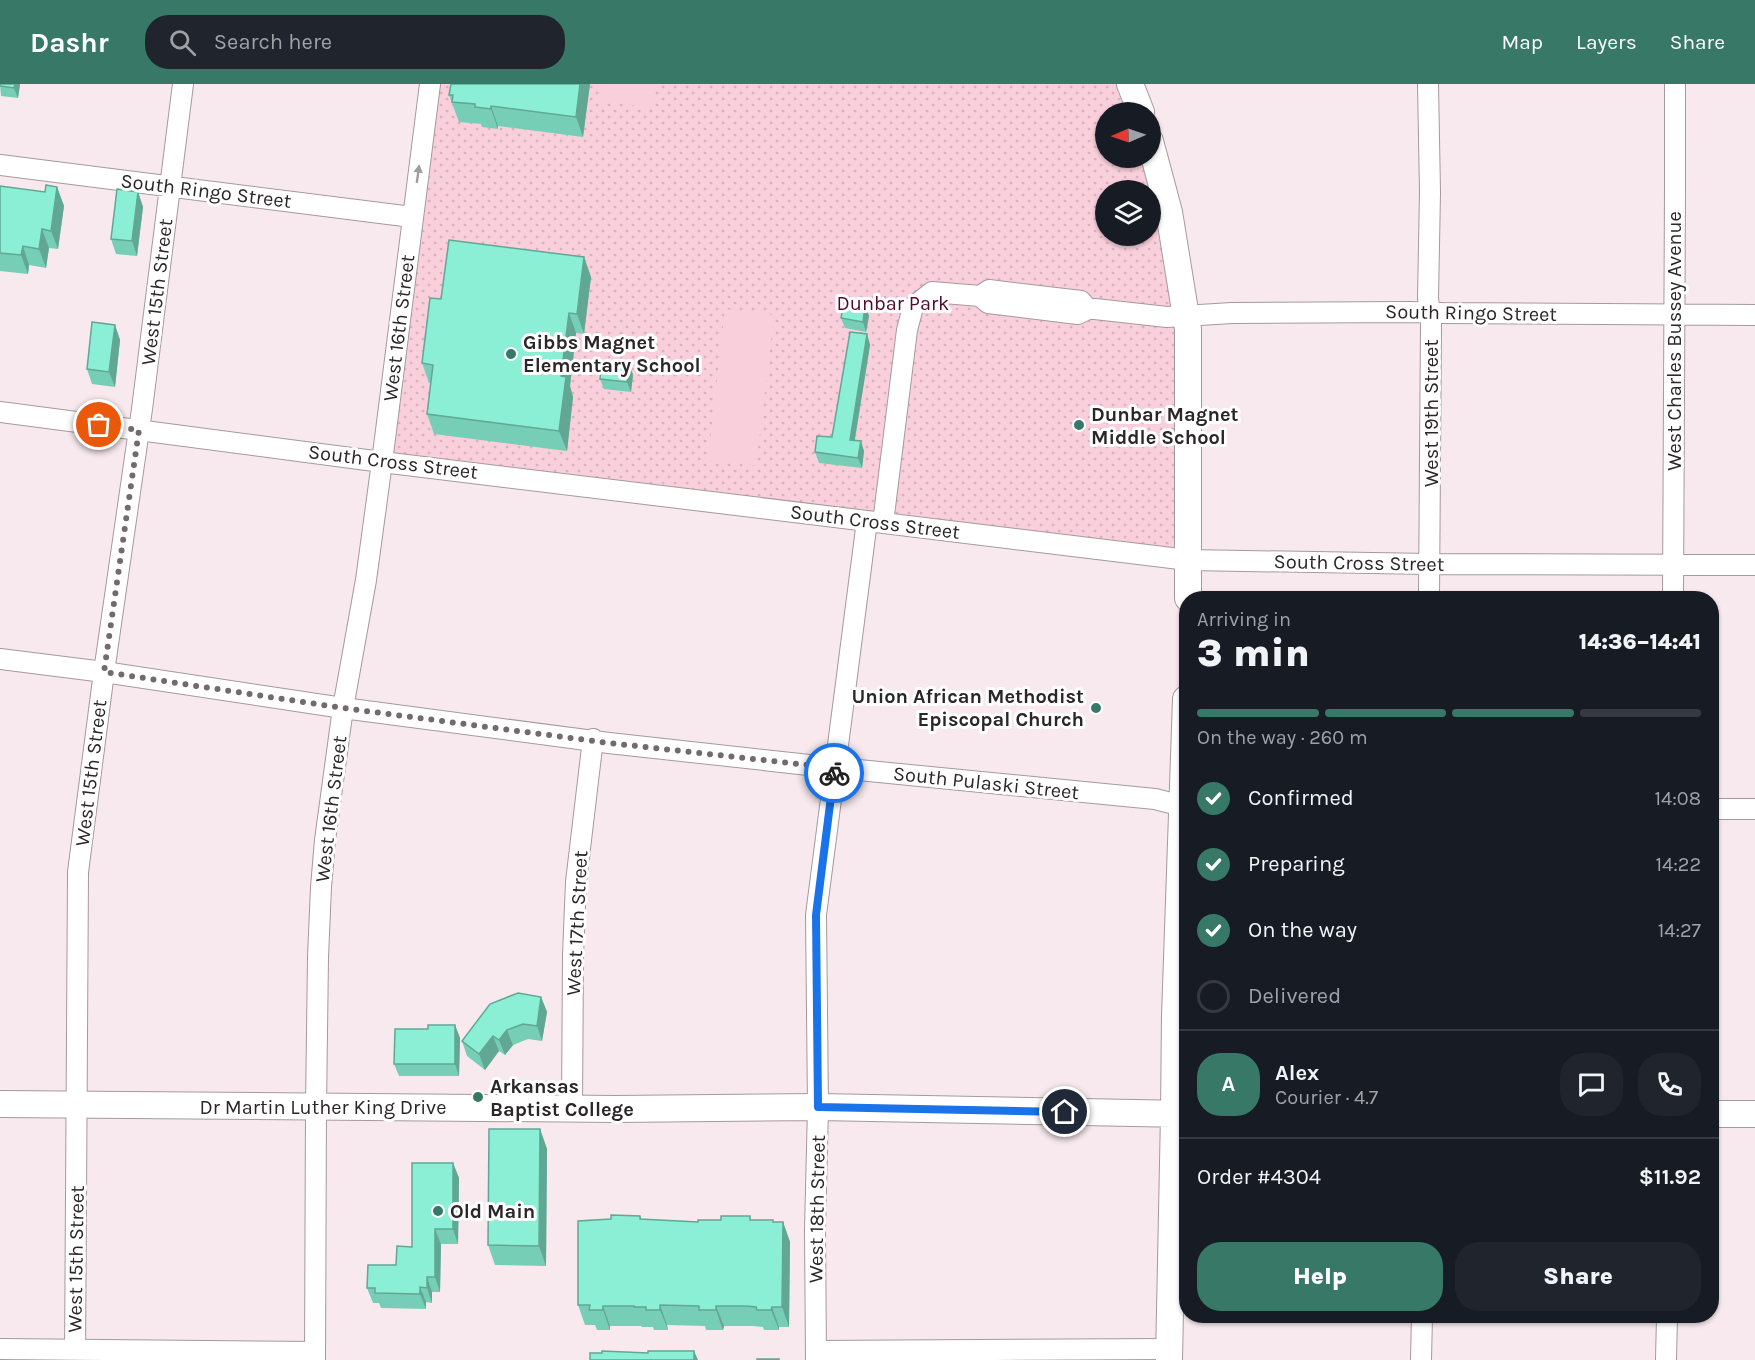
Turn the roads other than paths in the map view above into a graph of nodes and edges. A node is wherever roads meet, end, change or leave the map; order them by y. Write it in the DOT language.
graph roads {
  1 [pos="183,84"];
  2 [pos="430,84"];
  3 [pos="1130,84"];
  4 [pos="1428,84"];
  5 [pos="1675,84"];
  6 [pos="1137,102"];
  7 [pos="0,165"];
  8 [pos="1158,168"];
  9 [pos="170,187"];
  10 [pos="412,217"];
  11 [pos="980,296"];
  12 [pos="1429,312"];
  13 [pos="1674,314"];
  14 [pos="1755,315"];
  15 [pos="1186,317"];
  16 [pos="0,412"];
  17 [pos="139,430"];
  18 [pos="382,462"];
  19 [pos="875,522"];
  20 [pos="1188,560"];
  21 [pos="1430,564"];
  22 [pos="1673,565"];
  23 [pos="1755,565"];
  24 [pos="1188,591"];
  25 [pos="1429,591"];
  26 [pos="1673,591"];
  27 [pos="0,660"];
  28 [pos="104,672"];
  29 [pos="343,708"];
  30 [pos="593,740"];
  31 [pos="835,768"];
  32 [pos="1179,805"];
  33 [pos="1719,809"];
  34 [pos="1755,809"];
  35 [pos="1179,932"];
  36 [pos="1179,1094"];
  37 [pos="0,1104"];
  38 [pos="78,1104"];
  39 [pos="316,1107"];
  40 [pos="818,1107"];
  41 [pos="572,1108"];
  42 [pos="1179,1114"];
  43 [pos="1719,1114"];
  44 [pos="1755,1114"];
  45 [pos="1179,1136"];
  46 [pos="1422,1323"];
  47 [pos="1667,1323"];
  48 [pos="0,1349"];
  49 [pos="75,1355"];
  50 [pos="1169,1355"];
  51 [pos="315,1356"];
  52 [pos="816,1356"];
  53 [pos="1421,1360"];
  54 [pos="1666,1360"];
  1 -- 9 [label="street, West 15th Street"];
  10 -- 2 [label="street, West 16th Street, one-way"];
  3 -- 6 [label="main road"];
  4 -- 12 [label="street, West 19th Street"];
  5 -- 13 [label="street, West Charles Bussey Avenue"];
  7 -- 9 [label="street, South Ringo Street"];
  8 -- 15 [label="main road"];
  9 -- 10 [label="street, South Ringo Street"];
  9 -- 17 [label="street, West 15th Street"];
  10 -- 18 [label="street, West 16th Street"];
  11 -- 15 [label="street, South Ringo Street"];
  11 -- 19 [label="street, West 18th Street"];
  12 -- 13 [label="street, South Ringo Street"];
  12 -- 15 [label="street, South Ringo Street"];
  12 -- 21 [label="street, West 19th Street"];
  13 -- 14 [label="street, South Ringo Street"];
  13 -- 22 [label="street, West Charles Bussey Avenue"];
  15 -- 20 [label="main road"];
  16 -- 17 [label="street, South Cross Street"];
  17 -- 18 [label="street, South Cross Street"];
  17 -- 28 [label="street, West 15th Street"];
  18 -- 19 [label="street, South Cross Street"];
  18 -- 29 [label="street, West 16th Street"];
  19 -- 20 [label="street, South Cross Street"];
  19 -- 31 [label="street, West 18th Street"];
  20 -- 21 [label="street, South Cross Street"];
  20 -- 24 [label="main road"];
  21 -- 22 [label="street, South Cross Street"];
  21 -- 25 [label="street, West 19th Street"];
  22 -- 23 [label="street, South Cross Street"];
  22 -- 26 [label="street, West Charles Bussey Avenue"];
  27 -- 28 [label="street, South Pulaski Street"];
  28 -- 29 [label="street, South Pulaski Street"];
  28 -- 38 [label="street, West 15th Street"];
  29 -- 30 [label="street, South Pulaski Street"];
  29 -- 39 [label="street, West 16th Street"];
  30 -- 31 [label="street, South Pulaski Street"];
  30 -- 41 [label="street, West 17th Street"];
  31 -- 32 [label="street, South Pulaski Street"];
  31 -- 40 [label="street, West 18th Street"];
  33 -- 34 [label="street"];
  35 -- 36 [label="main road"];
  37 -- 38 [label="main road, Dr Martin Luther King Drive"];
  38 -- 39 [label="main road, Dr Martin Luther King Drive"];
  38 -- 49 [label="street, West 15th Street"];
  39 -- 41 [label="main road, Dr Martin Luther King Drive"];
  39 -- 51 [label="street, West 16th Street"];
  40 -- 41 [label="main road, Dr Martin Luther King Drive"];
  40 -- 42 [label="main road, Dr Martin Luther King Drive"];
  40 -- 52 [label="street, West 18th Street"];
  43 -- 44 [label="main road"];
  45 -- 50 [label="main road"];
  46 -- 53 [label="street"];
  47 -- 54 [label="street"];
  48 -- 49 [label="street"];
  49 -- 51 [label="street"];
  50 -- 52 [label="street"];
}
